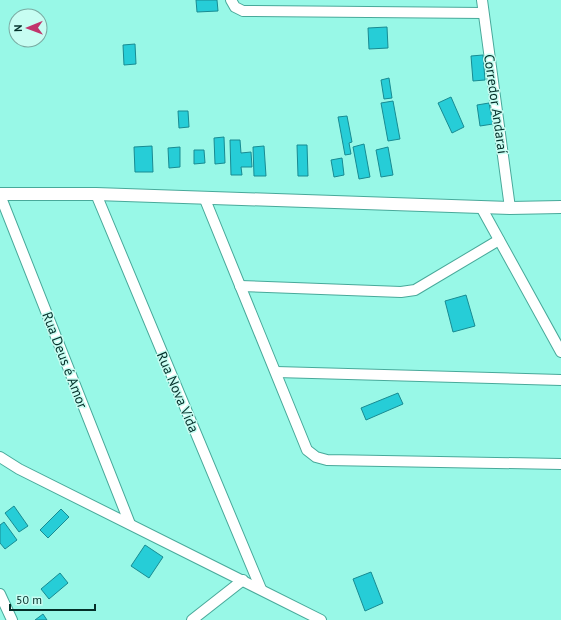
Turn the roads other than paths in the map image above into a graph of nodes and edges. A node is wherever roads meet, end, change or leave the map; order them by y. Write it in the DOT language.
graph roads {
  1 [pos="231,0"];
  2 [pos="482,0"];
  3 [pos="483,13"];
  4 [pos="96,194"];
  5 [pos="0,195"];
  6 [pos="204,197"];
  7 [pos="481,207"];
  8 [pos="561,207"];
  9 [pos="510,208"];
  10 [pos="499,240"];
  11 [pos="240,286"];
  12 [pos="561,352"];
  13 [pos="276,372"];
  14 [pos="561,380"];
  15 [pos="0,457"];
  16 [pos="561,464"];
  17 [pos="130,524"];
  18 [pos="243,580"];
  19 [pos="261,589"];
  20 [pos="0,594"];
  21 [pos="12,620"];
  22 [pos="192,620"];
  23 [pos="320,620"];
  1 -- 3 [label="street"];
  2 -- 3 [label="street, Corredor Andaraí"];
  3 -- 9 [label="street, Corredor Andaraí"];
  4 -- 5 [label="street"];
  4 -- 6 [label="street"];
  4 -- 19 [label="street, Rua Nova Vida"];
  5 -- 17 [label="street, Rua Deus é Amor"];
  6 -- 7 [label="street"];
  6 -- 11 [label="street"];
  7 -- 9 [label="street"];
  7 -- 10 [label="street"];
  8 -- 9 [label="street"];
  10 -- 11 [label="street"];
  10 -- 12 [label="street"];
  11 -- 13 [label="street"];
  13 -- 14 [label="street"];
  13 -- 16 [label="street"];
  15 -- 17 [label="street"];
  17 -- 18 [label="street"];
  18 -- 19 [label="street"];
  18 -- 22 [label="street"];
  19 -- 23 [label="street"];
  20 -- 21 [label="street"];
}
